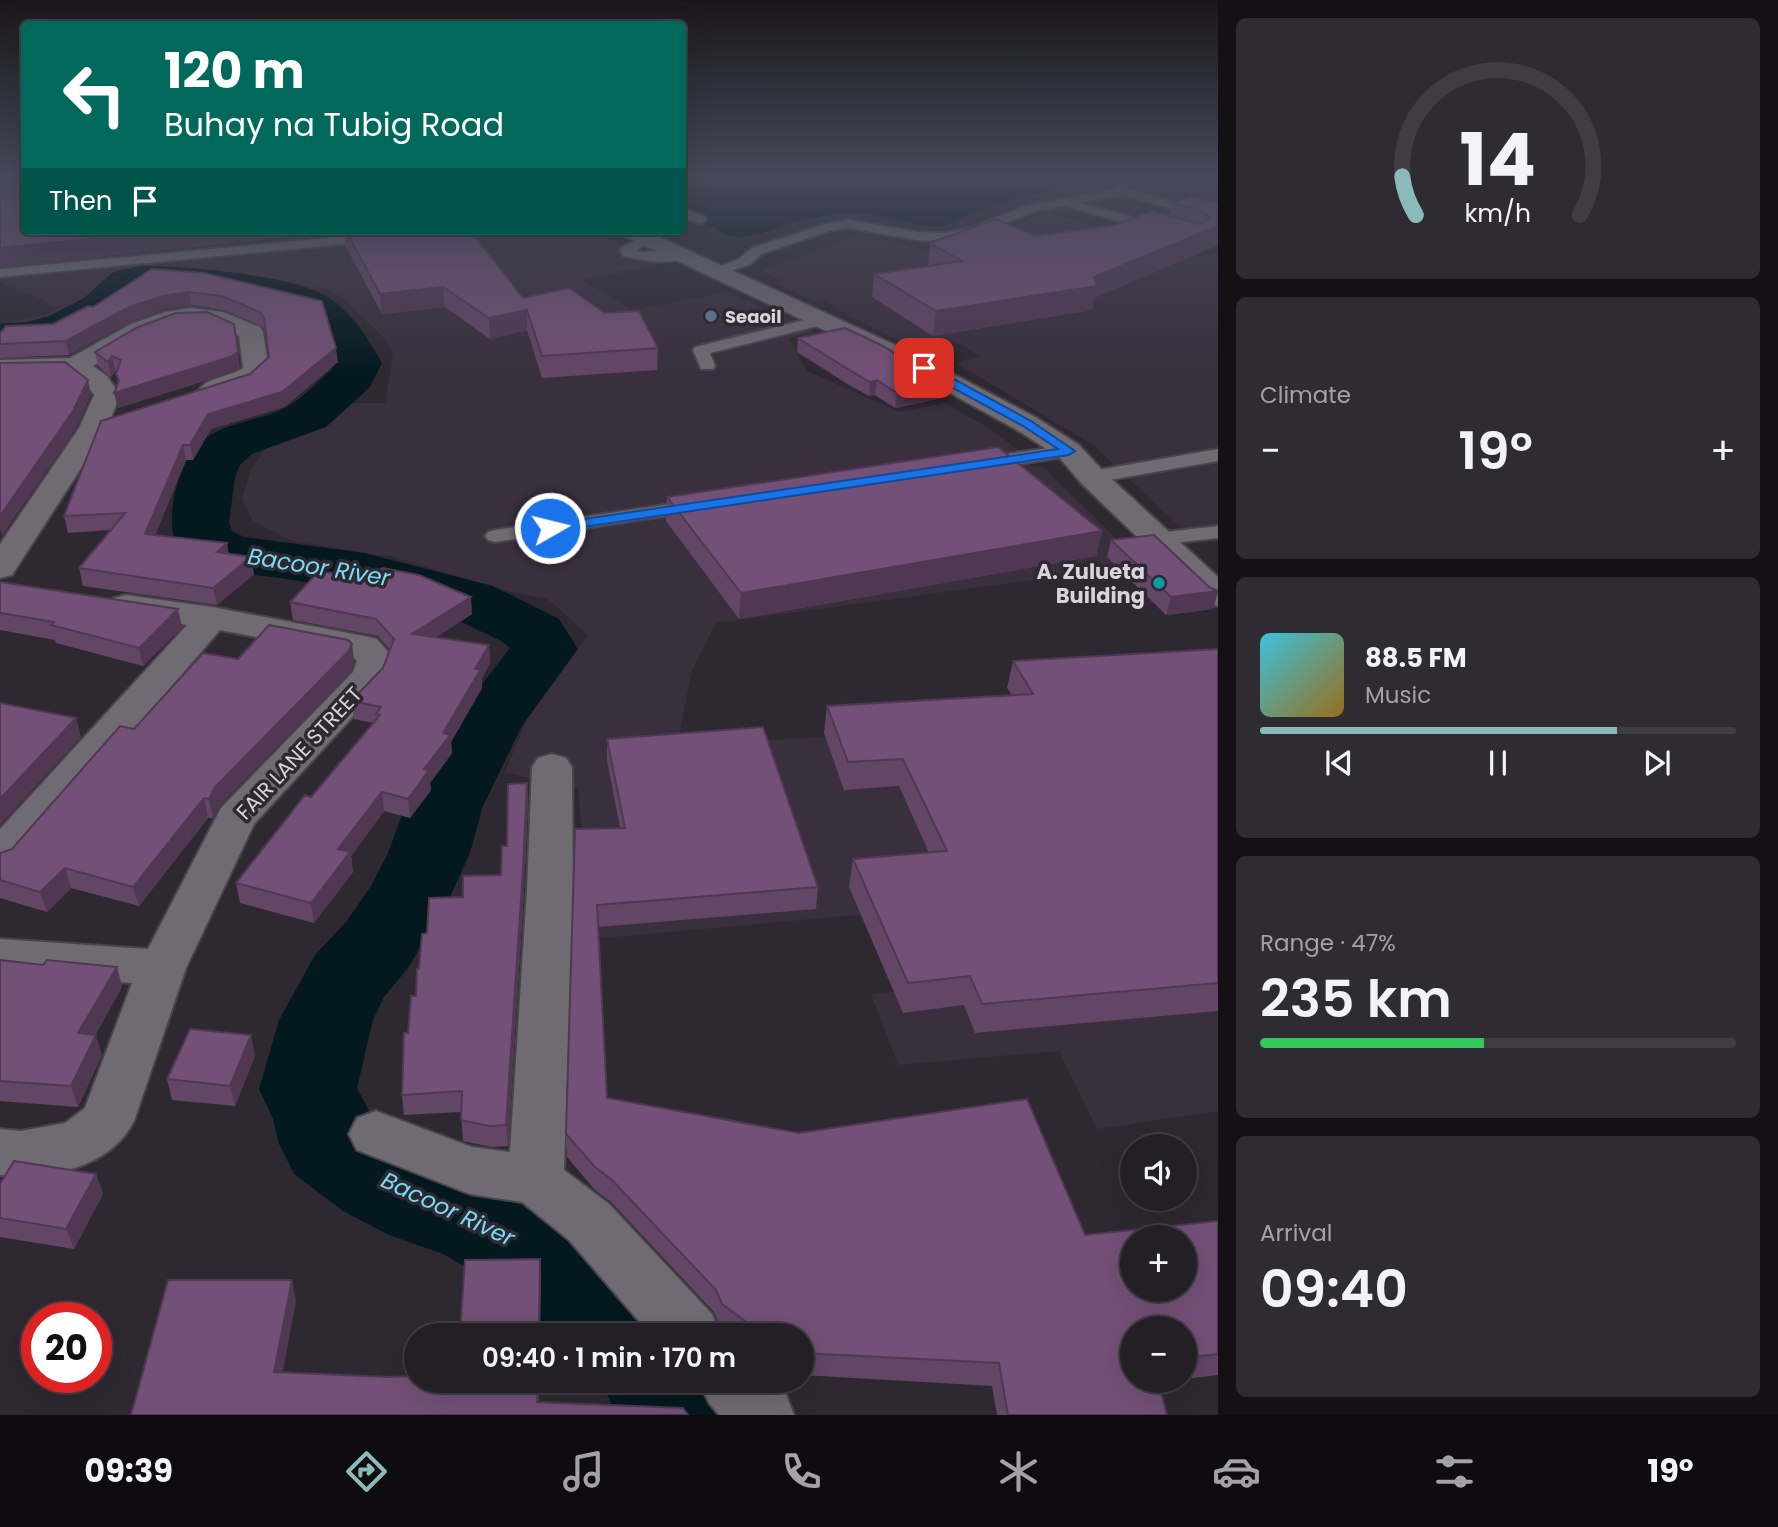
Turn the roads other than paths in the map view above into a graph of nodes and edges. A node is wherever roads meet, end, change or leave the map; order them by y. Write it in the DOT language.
graph roads {
  1 [pos="351,240"];
  2 [pos="648,240"];
  3 [pos="788,240"];
  4 [pos="716,271"];
  5 [pos="0,273"];
  6 [pos="824,320"];
  7 [pos="75,366"];
  8 [pos="707,366"];
  9 [pos="0,369"];
  10 [pos="193,396"];
  11 [pos="1069,451"];
  12 [pos="1218,455"];
  13 [pos="959,467"];
  14 [pos="1092,477"];
  15 [pos="713,503"];
  16 [pos="1218,533"];
  17 [pos="495,536"];
  18 [pos="1157,539"];
  19 [pos="9,581"];
  20 [pos="1218,596"];
  21 [pos="93,600"];
  22 [pos="212,618"];
  23 [pos="552,766"];
  24 [pos="0,857"];
  25 [pos="0,956"];
  26 [pos="162,968"];
  27 [pos="376,1134"];
  28 [pos="0,1152"];
  29 [pos="536,1180"];
  30 [pos="680,1323"];
  31 [pos="743,1393"];
  32 [pos="762,1415"];
  1 -- 5 [label="lane"];
  2 -- 4 [label="street"];
  3 -- 4 [label="lane"];
  4 -- 6 [label="street"];
  6 -- 8 [label="lane"];
  6 -- 11 [label="street"];
  7 -- 9 [label="street"];
  7 -- 10 [label="street"];
  7 -- 19 [label="street"];
  11 -- 13 [label="lane"];
  11 -- 14 [label="street"];
  12 -- 14 [label="lane"];
  14 -- 18 [label="street"];
  15 -- 17 [label="lane"];
  16 -- 18 [label="lane"];
  18 -- 20 [label="street"];
  21 -- 22 [label="street, FAIR LANE STREET"];
  22 -- 24 [label="street"];
  22 -- 26 [label="street, FAIR LANE STREET"];
  23 -- 29 [label="street"];
  25 -- 26 [label="street"];
  26 -- 28 [label="street"];
  27 -- 29 [label="street"];
  29 -- 30 [label="street"];
  31 -- 32 [label="street"];
}
